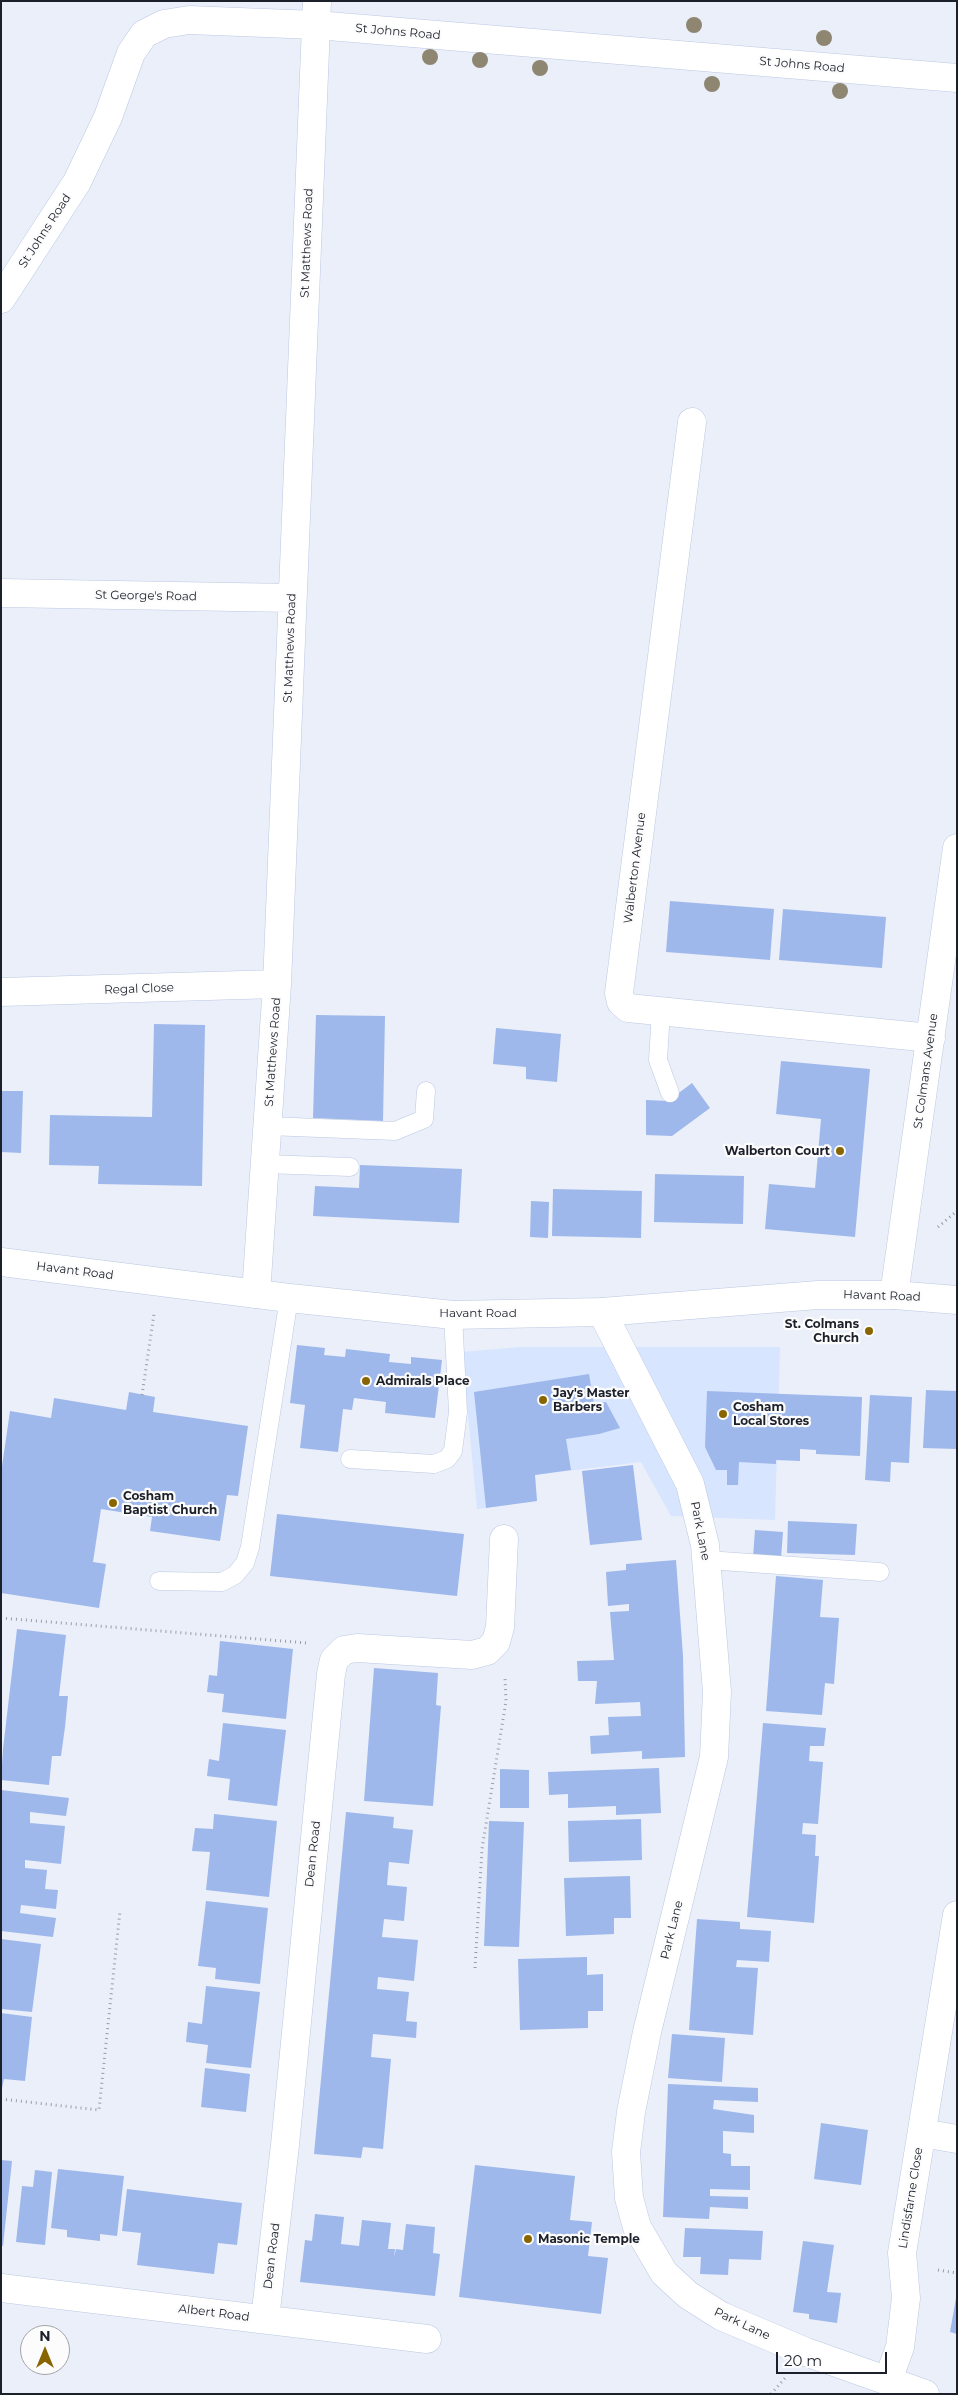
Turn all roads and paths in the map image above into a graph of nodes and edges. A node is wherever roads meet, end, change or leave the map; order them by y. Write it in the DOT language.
graph roads {
  1 [pos="316,13"];
  2 [pos="957,78"];
  3 [pos="1,299"];
  4 [pos="692,422"];
  5 [pos="1,594"];
  6 [pos="292,598"];
  7 [pos="957,848"];
  8 [pos="949,963"];
  9 [pos="277,984"];
  10 [pos="1,992"];
  11 [pos="661,1012"];
  12 [pos="931,1038"];
  13 [pos="426,1091"];
  14 [pos="670,1093"];
  15 [pos="268,1126"];
  16 [pos="265,1164"];
  17 [pos="350,1167"];
  18 [pos="1,1262"];
  19 [pos="158,1282"];
  20 [pos="256,1294"];
  21 [pos="894,1295"];
  22 [pos="289,1298"];
  23 [pos="957,1300"];
  24 [pos="602,1312"];
  25 [pos="452,1315"];
  26 [pos="142,1395"];
  27 [pos="350,1459"];
  28 [pos="504,1539"];
  29 [pos="706,1560"];
  30 [pos="880,1572"];
  31 [pos="159,1581"];
  32 [pos="1,1618"];
  33 [pos="492,1646"];
  34 [pos="344,1650"];
  35 [pos="120,1911"];
  36 [pos="957,1915"];
  37 [pos="475,1968"];
  38 [pos="1,2099"];
  39 [pos="922,2133"];
  40 [pos="957,2139"];
  41 [pos="1,2288"];
  42 [pos="265,2319"];
  43 [pos="427,2339"];
  44 [pos="888,2380"];
  45 [pos="925,2394"];
  1 -- 2 [label="street, St Johns Road"];
  1 -- 3 [label="street, St Johns Road"];
  1 -- 6 [label="street, St Matthews Road"];
  4 -- 11 [label="street, Walberton Avenue"];
  5 -- 6 [label="street, St George's Road"];
  6 -- 9 [label="street, St Matthews Road"];
  7 -- 8 [label="street, St Colmans Avenue"];
  8 -- 12 [label="street, St Colmans Avenue"];
  9 -- 10 [label="street, Regal Close"];
  9 -- 15 [label="street, St Matthews Road"];
  11 -- 12 [label="street, Walberton Avenue"];
  11 -- 14 [label="lane"];
  12 -- 21 [label="street, St Colmans Avenue"];
  13 -- 15 [label="lane"];
  15 -- 16 [label="street, St Matthews Road"];
  16 -- 17 [label="lane"];
  16 -- 20 [label="street, St Matthews Road"];
  18 -- 19 [label="street, Havant Road"];
  19 -- 20 [label="street, Havant Road"];
  19 -- 26 [label="path"];
  20 -- 22 [label="street, Havant Road"];
  21 -- 23 [label="street, Havant Road"];
  21 -- 24 [label="street, Havant Road"];
  22 -- 25 [label="street, Havant Road"];
  22 -- 31 [label="lane"];
  24 -- 25 [label="street, Havant Road"];
  24 -- 29 [label="street, Park Lane"];
  25 -- 27 [label="lane"];
  28 -- 33 [label="street"];
  29 -- 30 [label="lane"];
  29 -- 44 [label="street, Park Lane"];
  32 -- 34 [label="path"];
  33 -- 34 [label="street"];
  33 -- 37 [label="path"];
  34 -- 42 [label="street, Dean Road"];
  35 -- 38 [label="path"];
  36 -- 39 [label="street, Lindisfarne Close"];
  39 -- 40 [label="street, Lindisfarne Close"];
  39 -- 44 [label="street, Lindisfarne Close"];
  41 -- 42 [label="street, Albert Road"];
  42 -- 43 [label="street, Albert Road"];
  44 -- 45 [label="street, Park Lane"];
}
